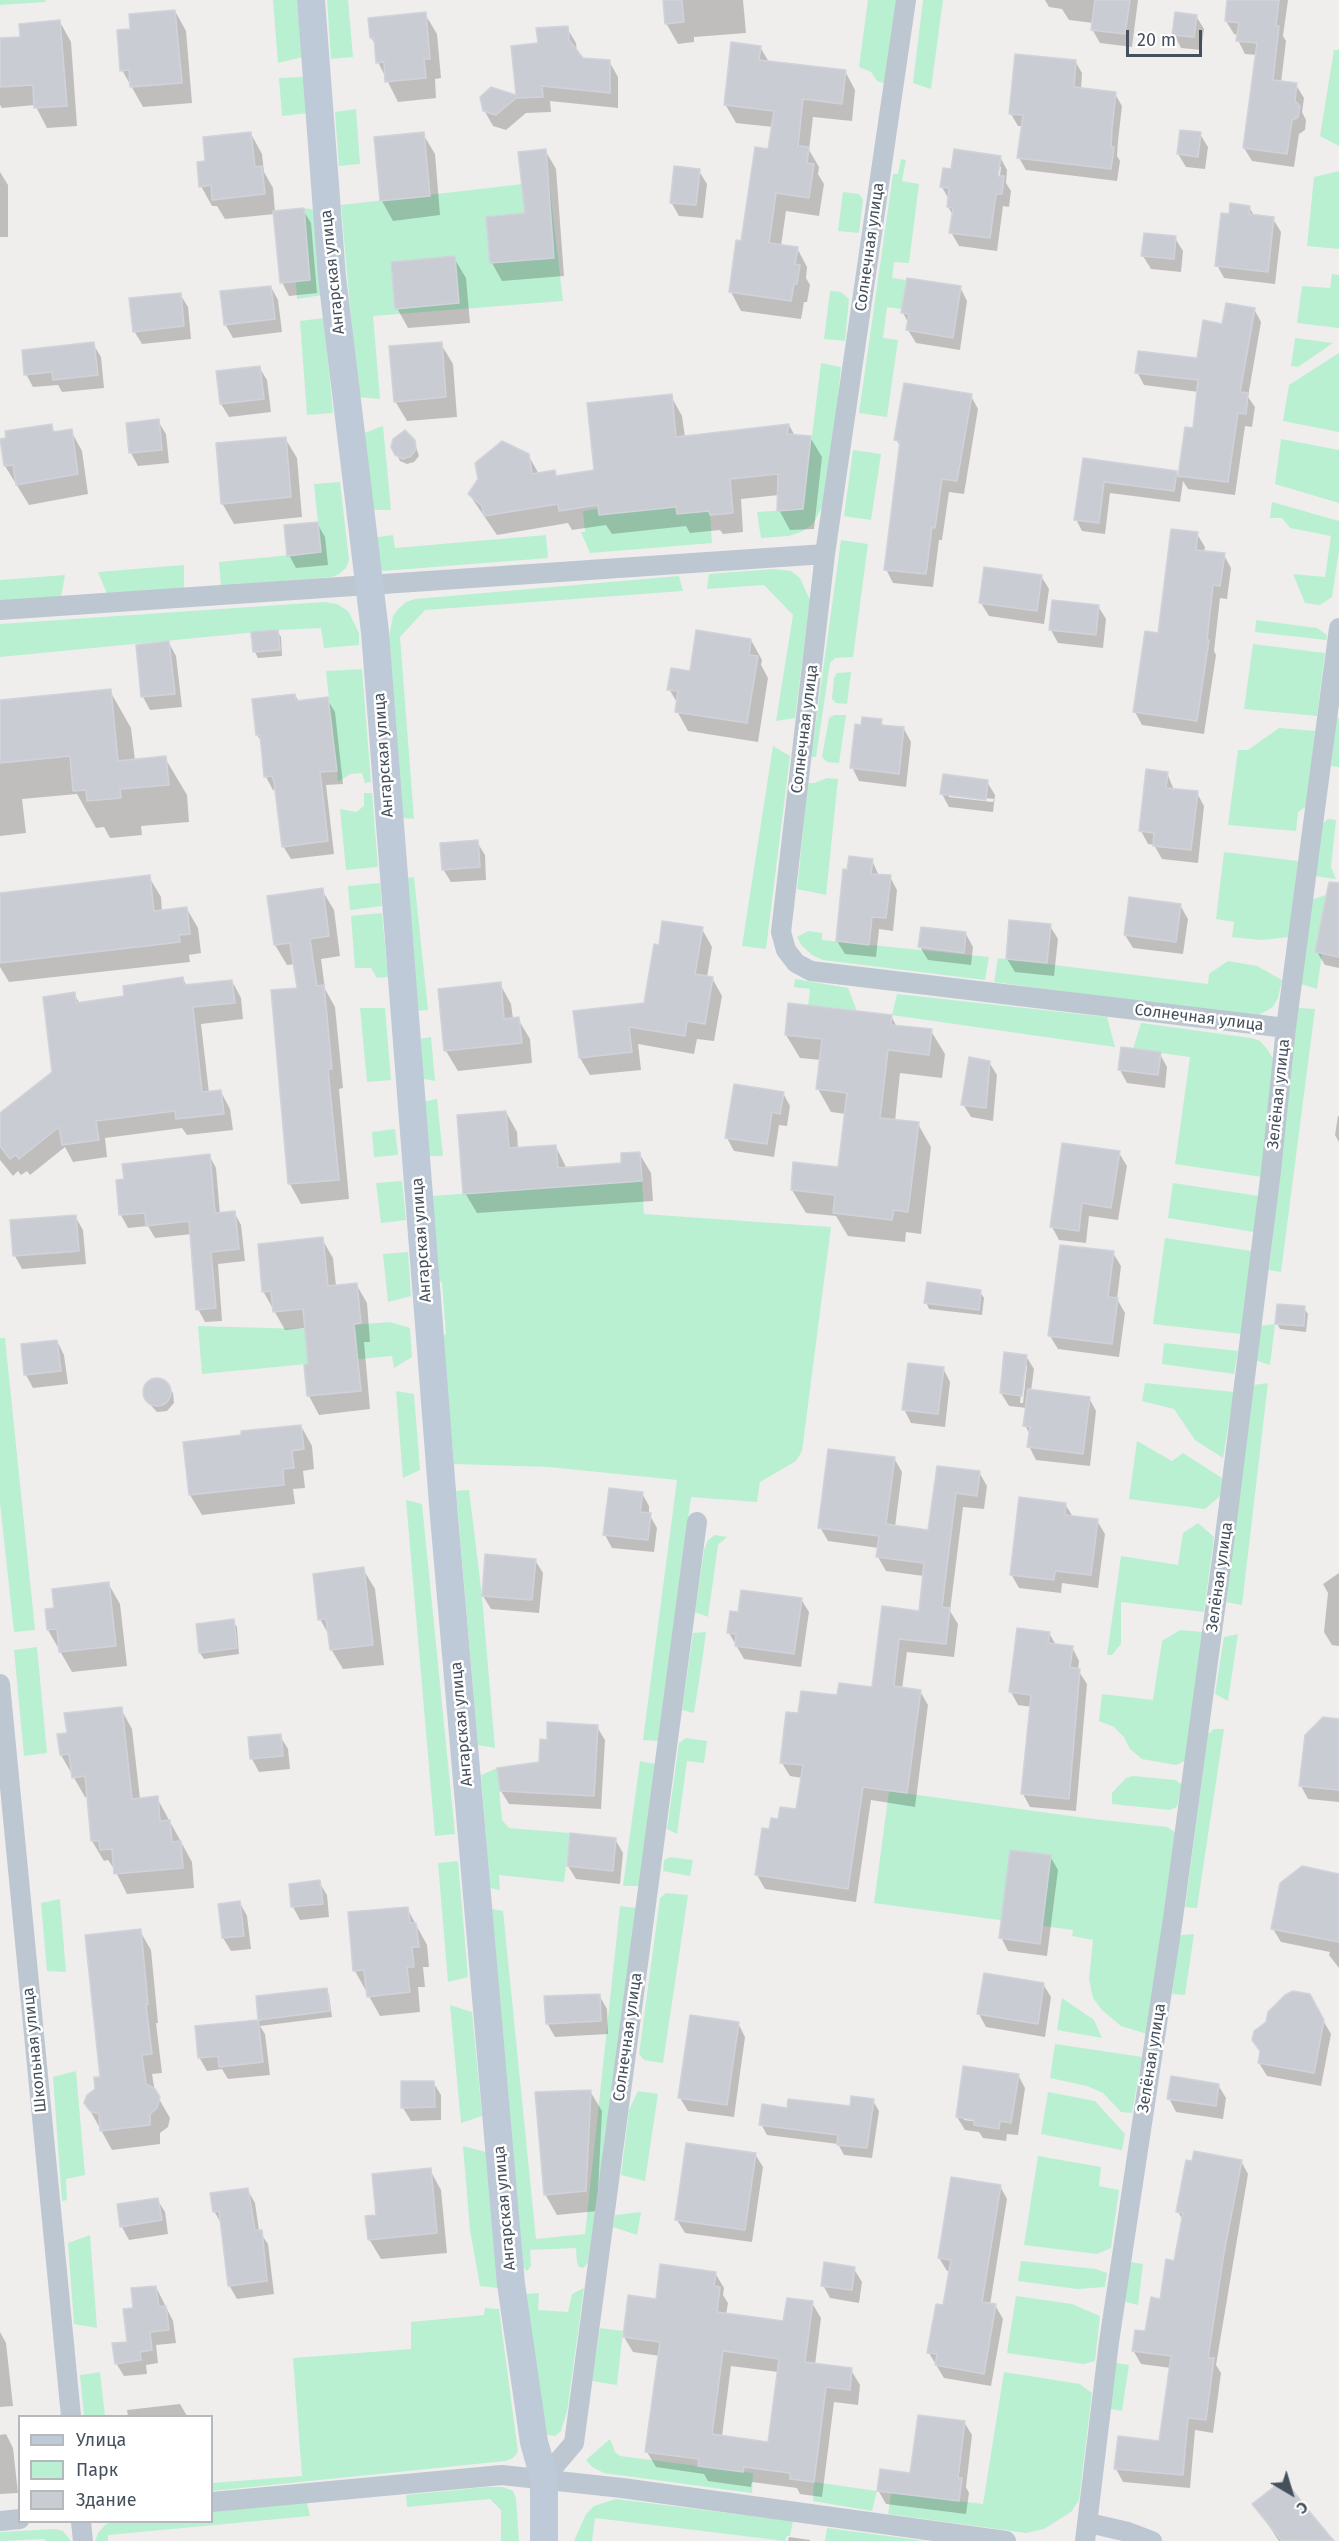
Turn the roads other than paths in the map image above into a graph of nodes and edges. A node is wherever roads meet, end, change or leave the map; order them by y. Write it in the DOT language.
graph roads {
  1 [pos="311,0"];
  2 [pos="906,0"];
  3 [pos="825,554"];
  4 [pos="369,585"];
  5 [pos="0,610"];
  6 [pos="1339,628"];
  7 [pos="1286,1028"];
  8 [pos="697,1522"];
  9 [pos="0,1684"];
  10 [pos="71,2415"];
  11 [pos="544,2478"];
  12 [pos="213,2502"];
  13 [pos="18,2519"];
  14 [pos="0,2521"];
  15 [pos="81,2523"];
  16 [pos="1087,2532"];
  17 [pos="83,2541"];
  18 [pos="544,2541"];
  19 [pos="1006,2541"];
  20 [pos="1152,2541"];
  1 -- 4 [label="street, Ангарская улица"];
  2 -- 3 [label="street, Солнечная улица"];
  3 -- 4 [label="street"];
  3 -- 7 [label="street, Солнечная улица"];
  4 -- 5 [label="street"];
  4 -- 11 [label="street, Ангарская улица"];
  6 -- 7 [label="street, Зелёная улица"];
  7 -- 16 [label="street, Зелёная улица"];
  8 -- 11 [label="street, Солнечная улица"];
  9 -- 10 [label="street, Школьная улица"];
  11 -- 12 [label="street"];
  11 -- 18 [label="street"];
  11 -- 19 [label="street"];
  13 -- 14 [label="street"];
  15 -- 17 [label="street"];
  16 -- 20 [label="street"];
}
